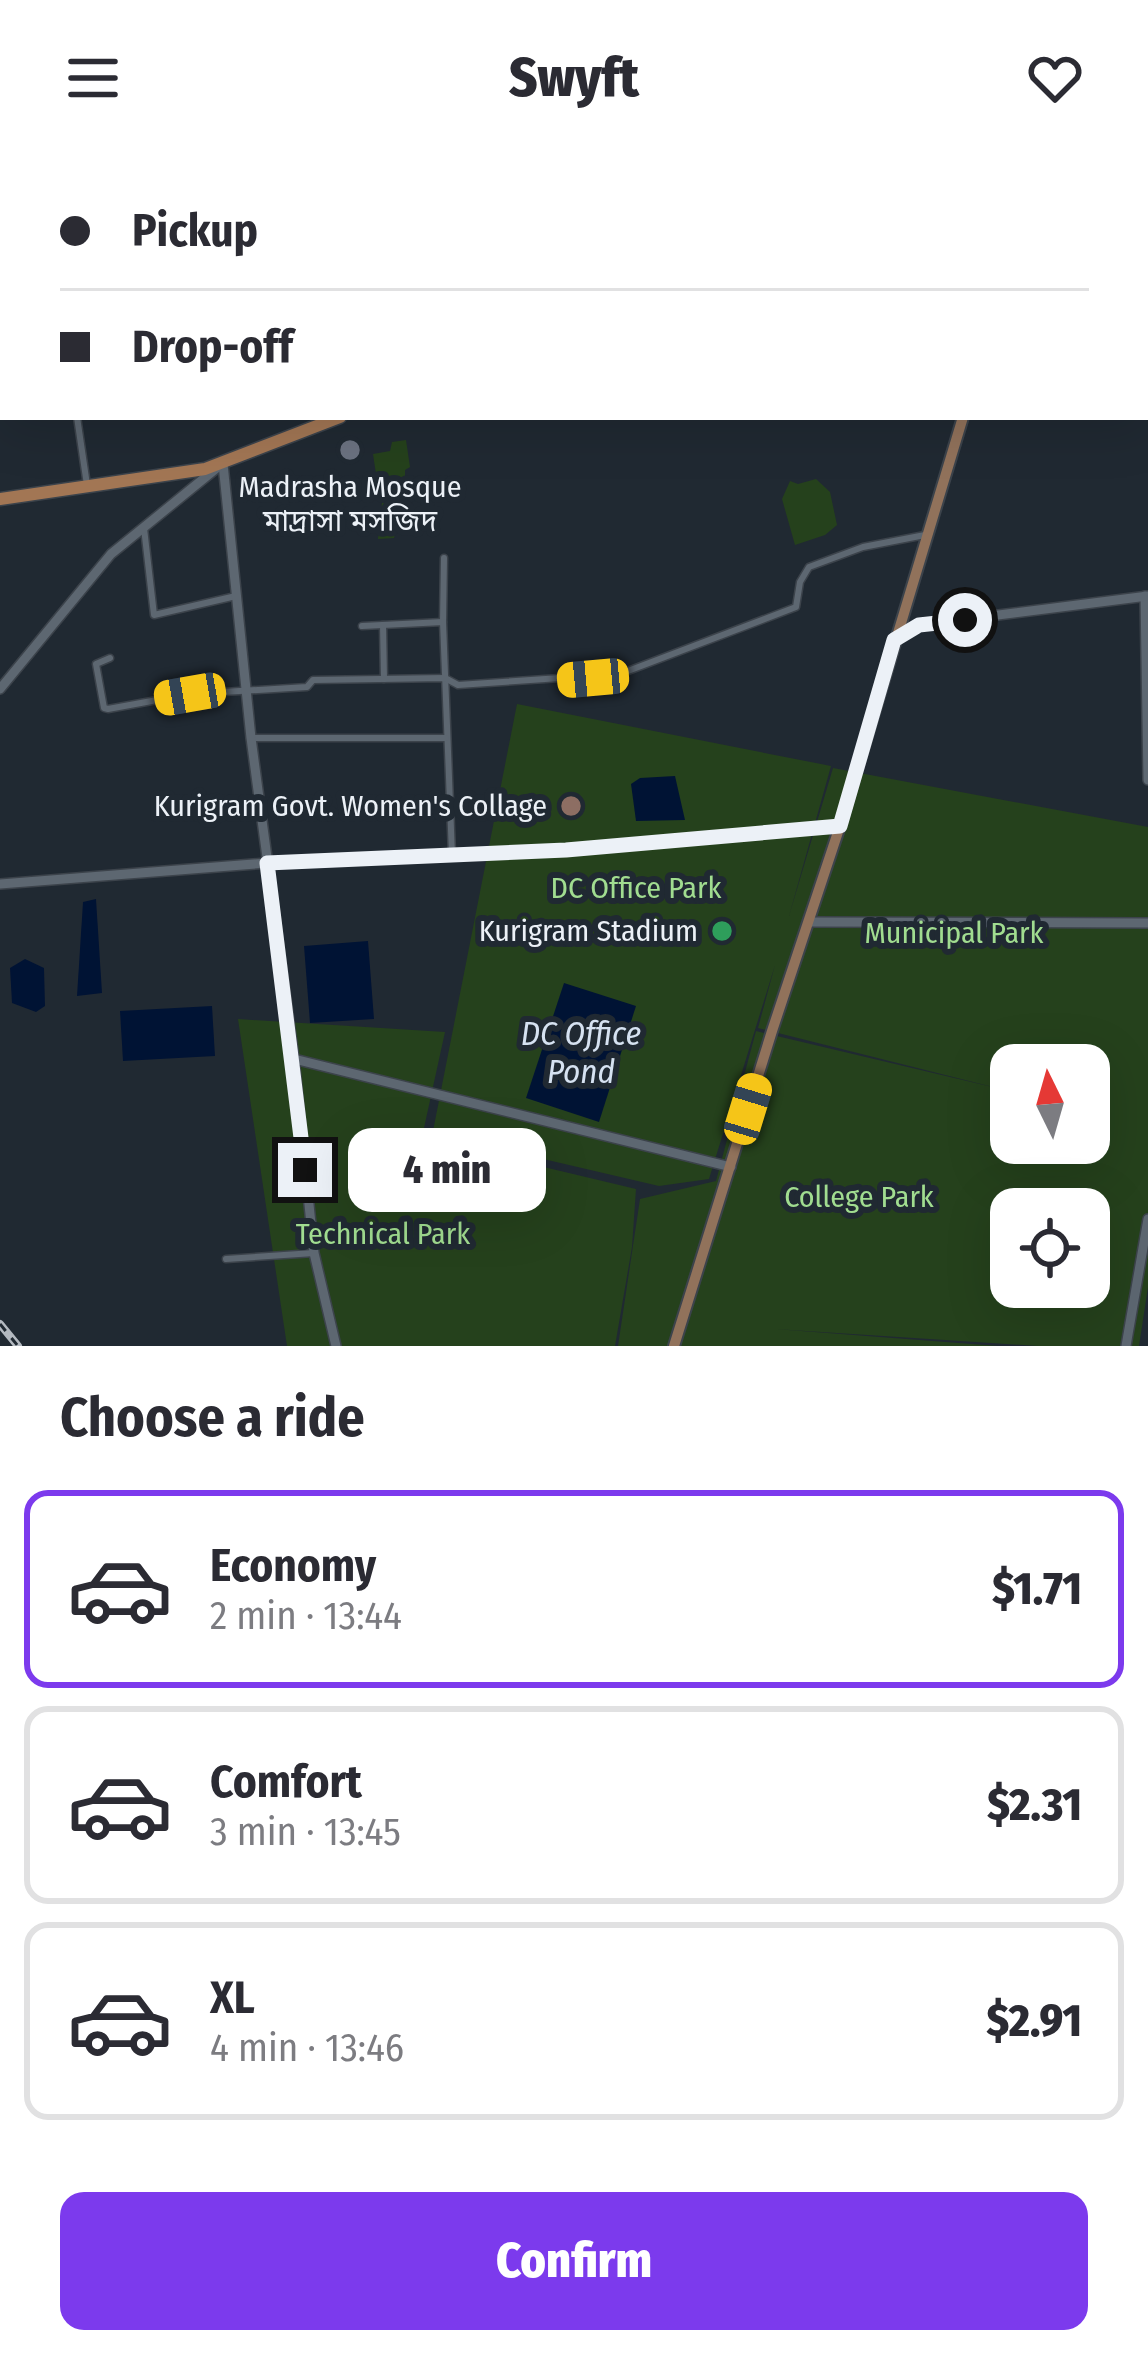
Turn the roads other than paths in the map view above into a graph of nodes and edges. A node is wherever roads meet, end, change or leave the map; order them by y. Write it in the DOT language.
graph roads {
  1 [pos="77,420"];
  2 [pos="333,420"];
  3 [pos="962,420"];
  4 [pos="222,465"];
  5 [pos="87,488"];
  6 [pos="0,499"];
  7 [pos="144,525"];
  8 [pos="925,535"];
  9 [pos="444,558"];
  10 [pos="236,596"];
  11 [pos="1147,596"];
  12 [pos="902,615"];
  13 [pos="443,622"];
  14 [pos="389,624"];
  15 [pos="919,625"];
  16 [pos="362,626"];
  17 [pos="894,640"];
  18 [pos="110,658"];
  19 [pos="445,678"];
  20 [pos="384,679"];
  21 [pos="0,689"];
  22 [pos="247,691"];
  23 [pos="251,738"];
  24 [pos="446,738"];
  25 [pos="1148,780"];
  26 [pos="840,826"];
  27 [pos="452,855"];
  28 [pos="267,863"];
  29 [pos="0,884"];
  30 [pos="810,922"];
  31 [pos="1148,922"];
  32 [pos="294,1058"];
  33 [pos="731,1167"];
  34 [pos="1148,1219"];
  35 [pos="314,1253"];
  36 [pos="226,1259"];
  37 [pos="336,1346"];
  38 [pos="674,1346"];
  39 [pos="1126,1346"];
  1 -- 5 [label="street"];
  2 -- 4 [label="highway"];
  3 -- 8 [label="main road"];
  4 -- 5 [label="highway"];
  4 -- 7 [label="street"];
  4 -- 10 [label="street"];
  5 -- 6 [label="highway"];
  7 -- 10 [label="street"];
  7 -- 21 [label="street"];
  8 -- 12 [label="main road"];
  8 -- 19 [label="street"];
  9 -- 13 [label="street"];
  10 -- 22 [label="street"];
  11 -- 15 [label="street"];
  11 -- 25 [label="street"];
  12 -- 15 [label="street"];
  12 -- 17 [label="main road"];
  13 -- 14 [label="street"];
  13 -- 19 [label="street"];
  14 -- 16 [label="street"];
  14 -- 20 [label="street"];
  15 -- 17 [label="street"];
  17 -- 26 [label="main road"];
  18 -- 22 [label="street"];
  19 -- 20 [label="street"];
  19 -- 24 [label="street"];
  20 -- 22 [label="street"];
  22 -- 23 [label="street"];
  23 -- 24 [label="street"];
  23 -- 28 [label="street"];
  24 -- 27 [label="street"];
  26 -- 27 [label="street"];
  26 -- 30 [label="main road"];
  27 -- 28 [label="street"];
  28 -- 29 [label="street"];
  28 -- 32 [label="street"];
  30 -- 31 [label="street"];
  30 -- 33 [label="main road"];
  32 -- 33 [label="street"];
  32 -- 35 [label="street"];
  33 -- 38 [label="main road"];
  34 -- 39 [label="street"];
  35 -- 36 [label="street"];
  35 -- 37 [label="street"];
}
